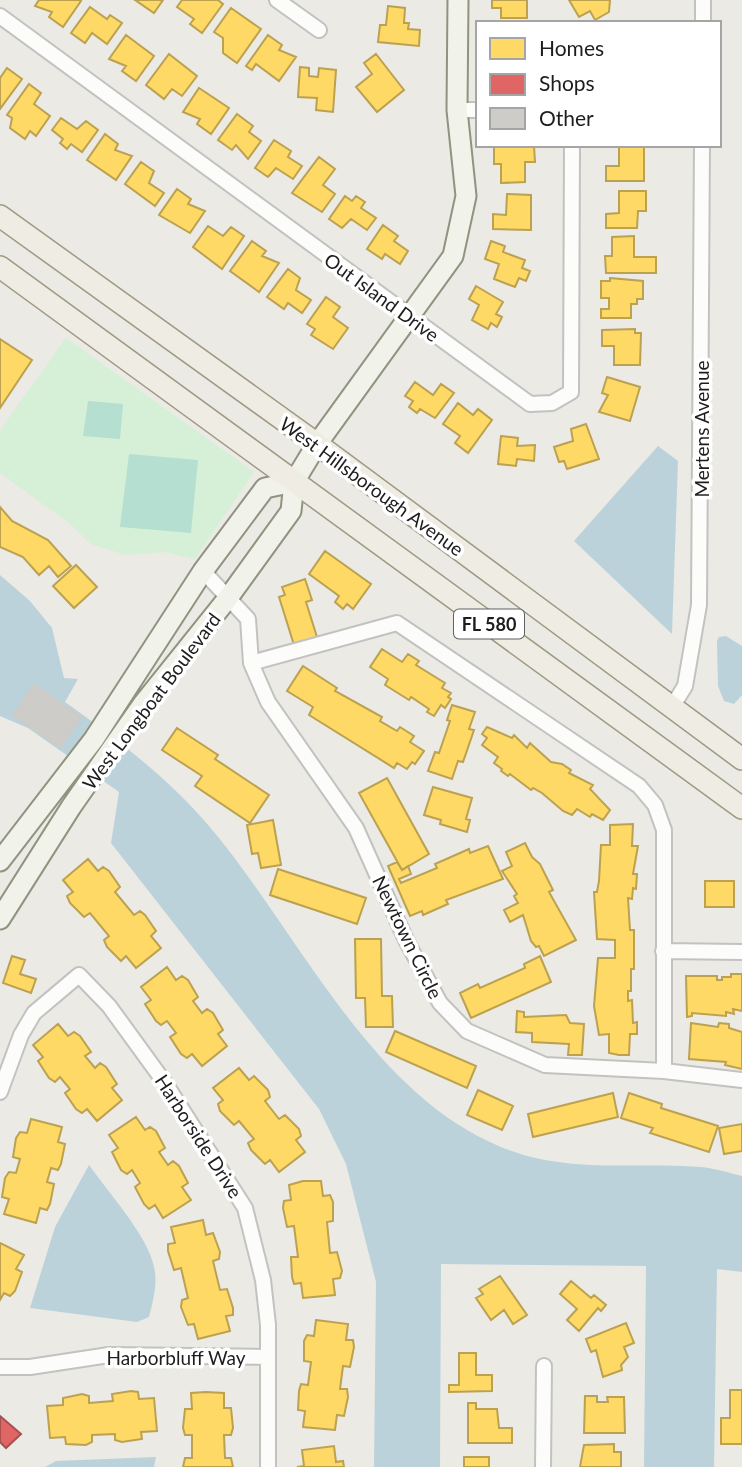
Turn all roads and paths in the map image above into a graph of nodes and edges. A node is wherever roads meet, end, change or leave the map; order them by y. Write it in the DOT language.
graph roads {
  1 [pos="277,0"];
  2 [pos="458,0"];
  3 [pos="703,0"];
  4 [pos="0,16"];
  5 [pos="703,21"];
  6 [pos="319,30"];
  7 [pos="457,110"];
  8 [pos="476,110"];
  9 [pos="572,147"];
  10 [pos="702,147"];
  11 [pos="0,216"];
  12 [pos="0,267"];
  13 [pos="409,316"];
  14 [pos="317,444"];
  15 [pos="294,482"];
  16 [pos="203,571"];
  17 [pos="228,598"];
  18 [pos="251,663"];
  19 [pos="672,707"];
  20 [pos="742,759"];
  21 [pos="742,808"];
  22 [pos="0,861"];
  23 [pos="0,919"];
  24 [pos="663,951"];
  25 [pos="742,952"];
  26 [pos="664,1071"];
  27 [pos="742,1080"];
  28 [pos="0,1092"];
  29 [pos="268,1357"];
  30 [pos="544,1366"];
  31 [pos="0,1367"];
  32 [pos="268,1467"];
  33 [pos="543,1467"];
  1 -- 6 [label="street"];
  2 -- 7 [label="street, West Longboat Boulevard"];
  3 -- 5 [label="street"];
  4 -- 13 [label="street, Out Island Drive"];
  7 -- 8 [label="street"];
  7 -- 13 [label="street, West Longboat Boulevard"];
  9 -- 13 [label="street, Out Island Drive"];
  10 -- 19 [label="street, Mertens Avenue"];
  11 -- 14 [label="main road, West Hillsborough Avenue / FL 580"];
  12 -- 15 [label="main road, FL 580"];
  13 -- 14 [label="street, West Longboat Boulevard"];
  14 -- 15 [label="street, West Longboat Boulevard"];
  14 -- 19 [label="main road, West Hillsborough Avenue / FL 580"];
  15 -- 16 [label="street, West Longboat Boulevard"];
  15 -- 17 [label="street, West Longboat Boulevard"];
  15 -- 21 [label="main road, FL 580"];
  16 -- 17 [label="street, Newtown Circle"];
  16 -- 22 [label="street, West Longboat Boulevard"];
  17 -- 18 [label="street, Newtown Circle"];
  17 -- 23 [label="street, West Longboat Boulevard"];
  18 -- 24 [label="street"];
  18 -- 26 [label="street, Newtown Circle"];
  19 -- 20 [label="main road, West Hillsborough Avenue / FL 580"];
  24 -- 25 [label="street"];
  24 -- 26 [label="street"];
  26 -- 27 [label="street, Newtown Circle"];
  28 -- 29 [label="street, Harborside Drive"];
  29 -- 31 [label="street, Harborbluff Way"];
  29 -- 32 [label="street, Harborside Drive"];
  30 -- 33 [label="street"];
}
